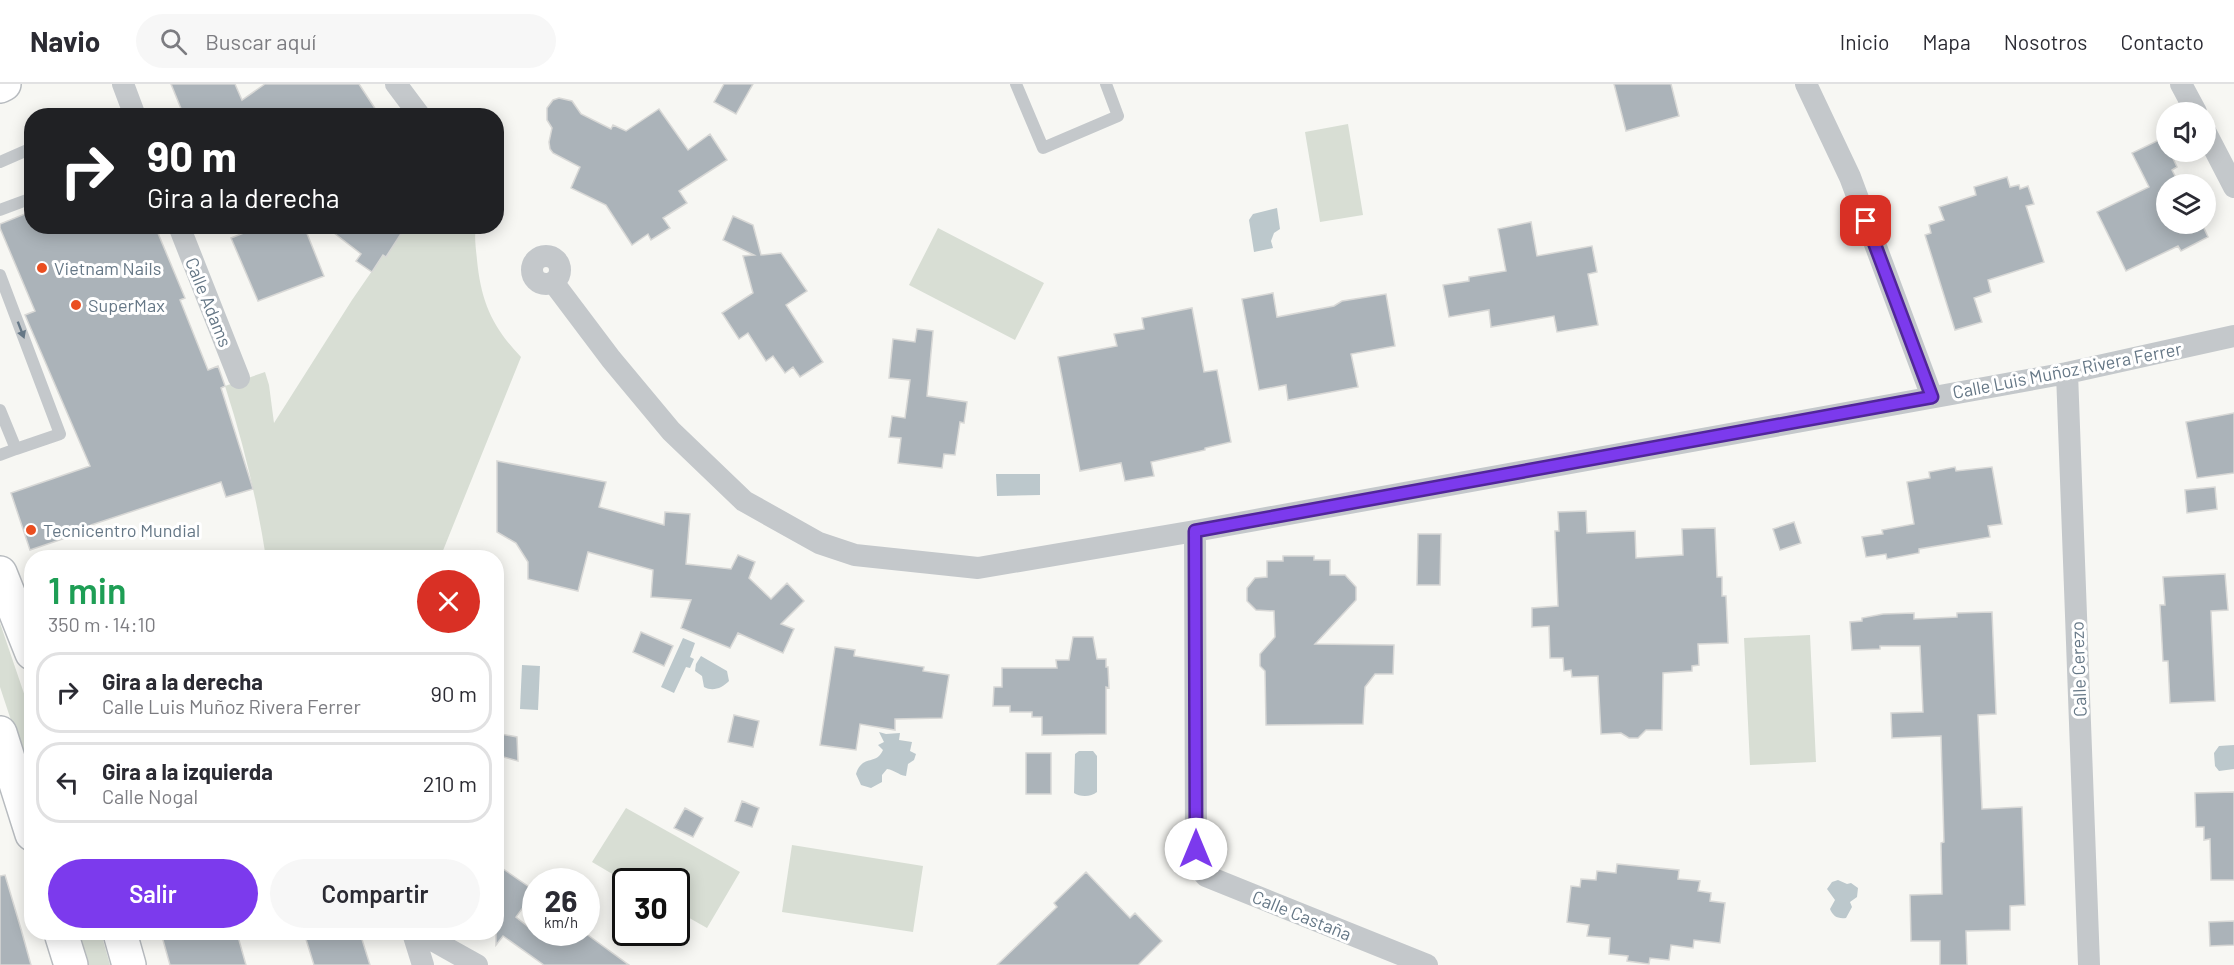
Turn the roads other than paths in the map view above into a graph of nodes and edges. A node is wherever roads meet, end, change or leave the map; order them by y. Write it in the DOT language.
graph roads {
  1 [pos="4,84"];
  2 [pos="123,84"];
  3 [pos="396,84"];
  4 [pos="1016,84"];
  5 [pos="1106,84"];
  6 [pos="1806,84"];
  7 [pos="2181,84"];
  8 [pos="0,86"];
  9 [pos="2191,102"];
  10 [pos="132,108"];
  11 [pos="414,108"];
  12 [pos="24,152"];
  13 [pos="2216,152"];
  14 [pos="0,162"];
  15 [pos="2234,187"];
  16 [pos="24,201"];
  17 [pos="0,210"];
  18 [pos="182,234"];
  19 [pos="0,275"];
  20 [pos="553,282"];
  21 [pos="2234,336"];
  22 [pos="2067,373"];
  23 [pos="239,378"];
  24 [pos="1932,397"];
  25 [pos="0,410"];
  26 [pos="16,449"];
  27 [pos="0,454"];
  28 [pos="1195,531"];
  29 [pos="0,573"];
  30 [pos="24,633"];
  31 [pos="0,733"];
  32 [pos="24,809"];
  33 [pos="63,940"];
  34 [pos="122,940"];
  35 [pos="415,940"];
  36 [pos="434,940"];
  37 [pos="71,965"];
  38 [pos="129,965"];
  39 [pos="423,965"];
  40 [pos="477,965"];
  41 [pos="1427,965"];
  42 [pos="2089,965"];
  1 -- 8 [label="main road"];
  2 -- 10 [label="street"];
  3 -- 11 [label="street"];
  4 -- 5 [label="lane"];
  6 -- 24 [label="street"];
  7 -- 9 [label="street"];
  12 -- 14 [label="lane"];
  13 -- 15 [label="street"];
  16 -- 17 [label="lane"];
  18 -- 23 [label="street, Calle Adams"];
  19 -- 26 [label="lane, one-way"];
  20 -- 28 [label="street, Calle Luis Muñoz Rivera Ferrer"];
  21 -- 22 [label="street, Calle Luis Muñoz Rivera Ferrer"];
  22 -- 24 [label="street, Calle Luis Muñoz Rivera Ferrer"];
  22 -- 42 [label="street, Calle Cerezo"];
  24 -- 28 [label="street, Calle Luis Muñoz Rivera Ferrer"];
  25 -- 26 [label="lane"];
  26 -- 27 [label="lane"];
  28 -- 41 [label="street, Calle Castaña"];
  29 -- 30 [label="main road"];
  31 -- 32 [label="main road"];
  33 -- 37 [label="main road"];
  34 -- 38 [label="main road"];
  35 -- 39 [label="street"];
  36 -- 40 [label="street"];
}
